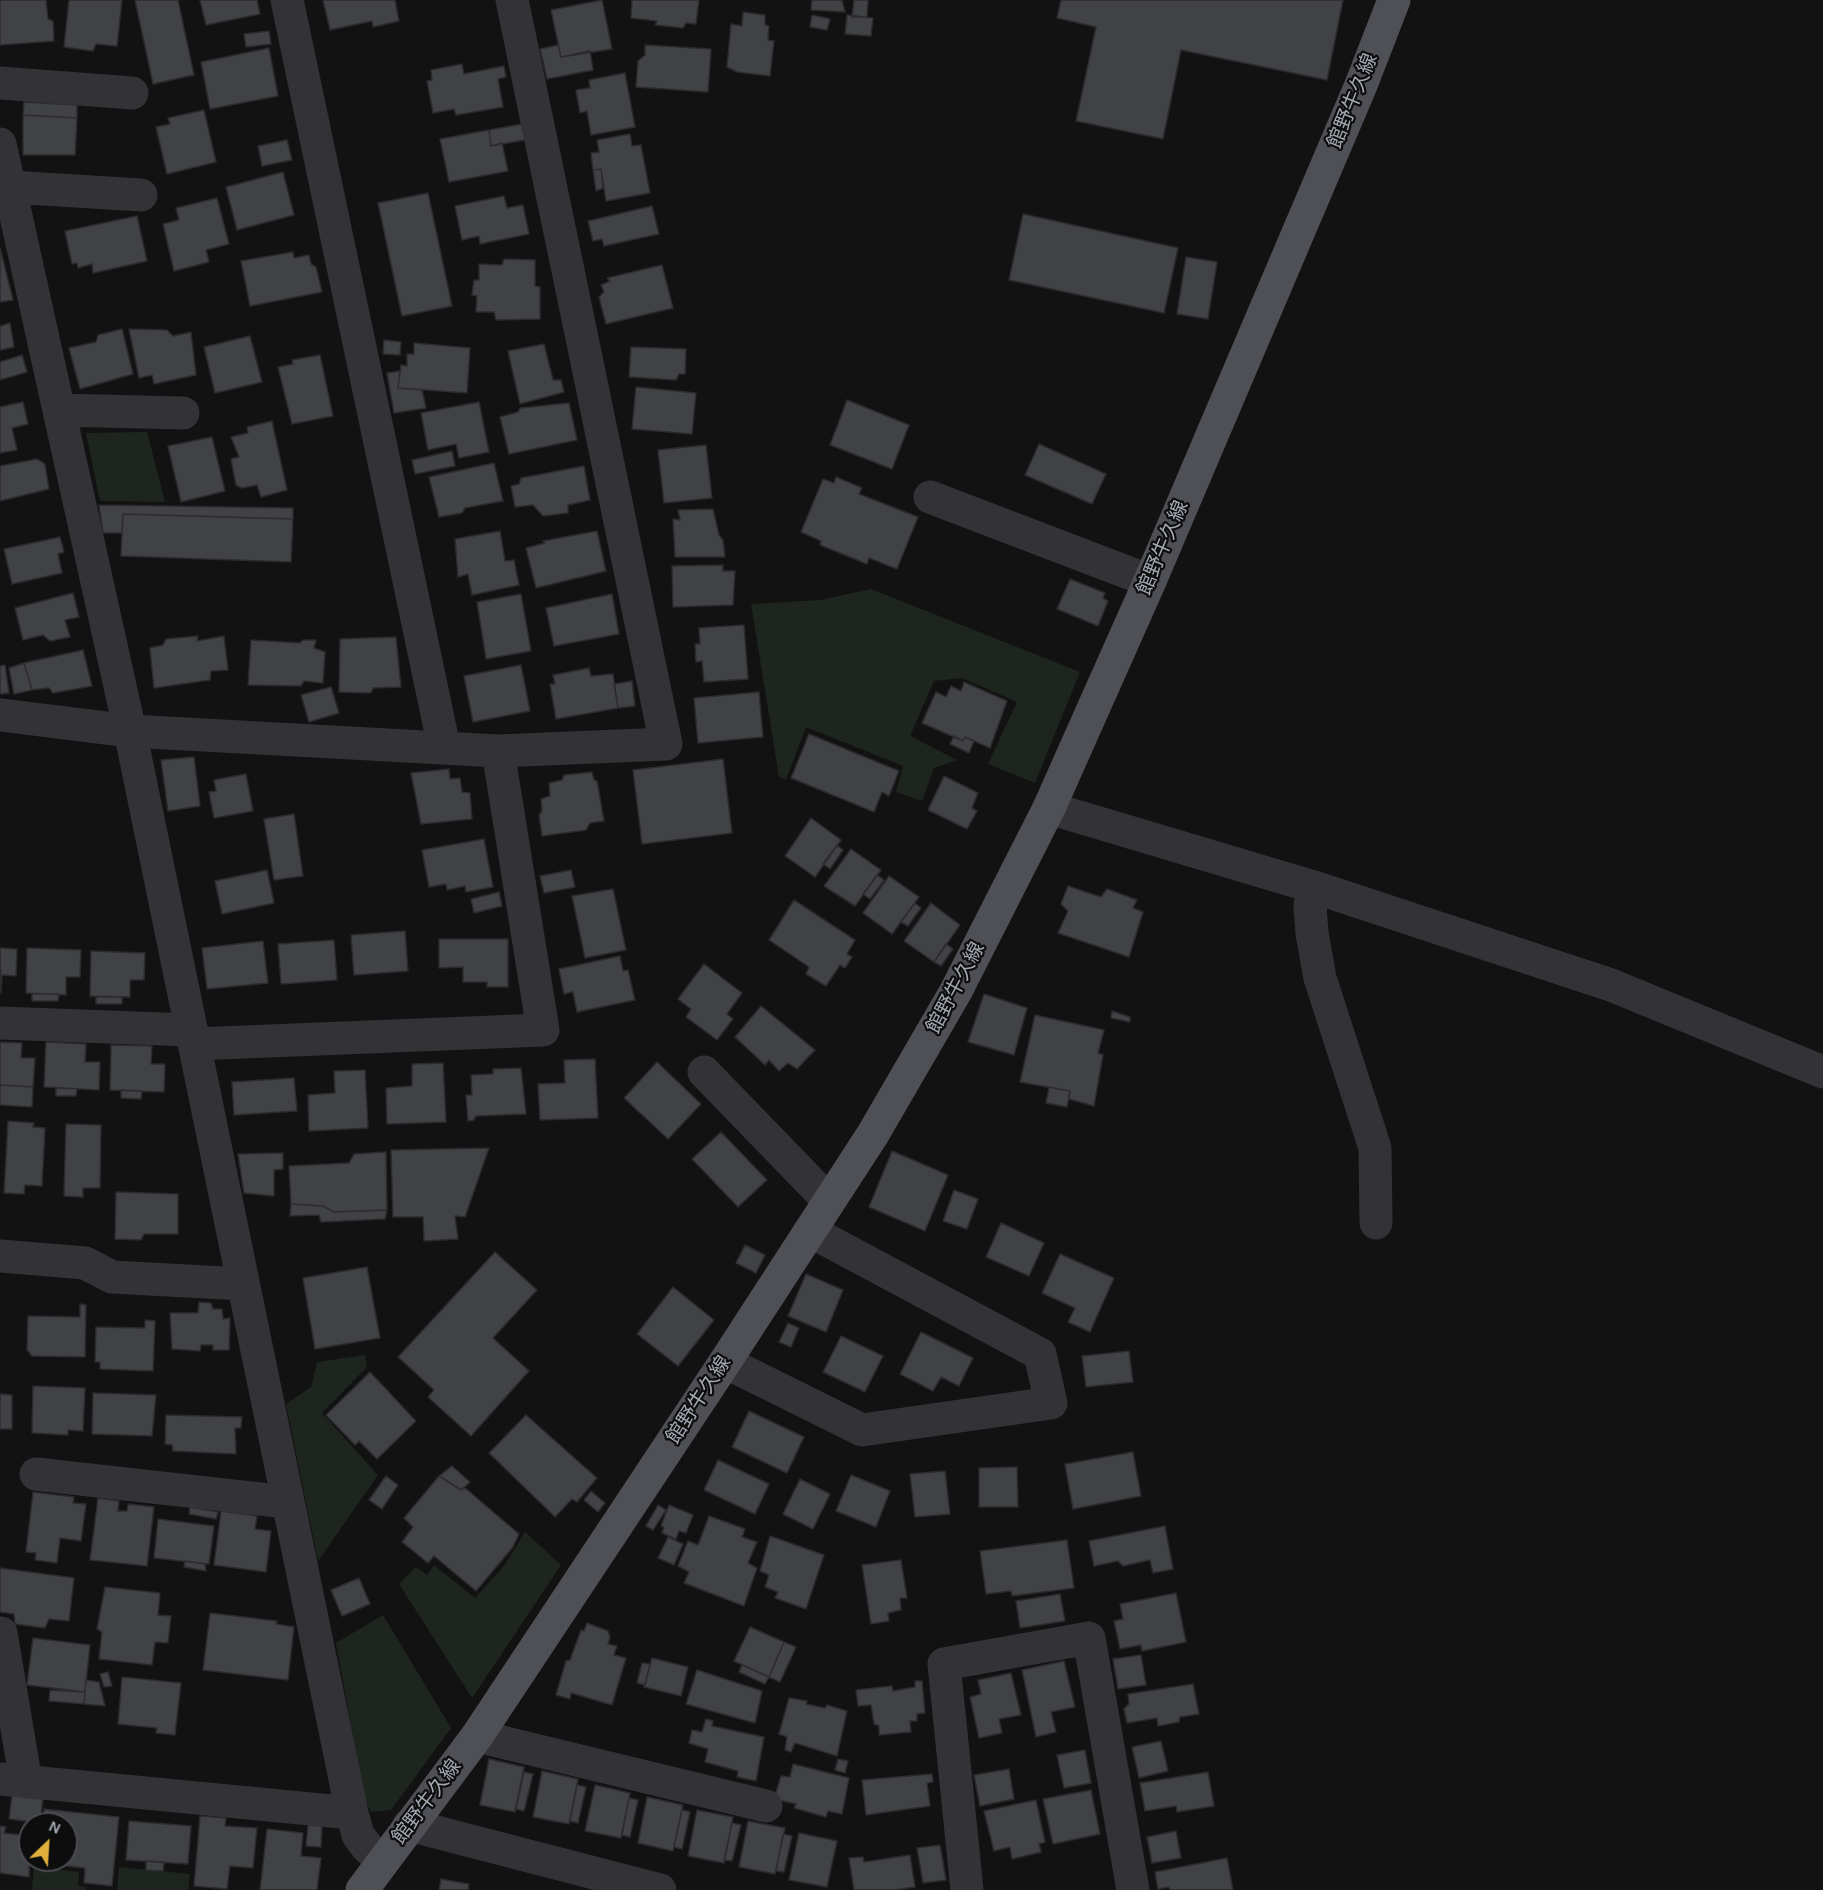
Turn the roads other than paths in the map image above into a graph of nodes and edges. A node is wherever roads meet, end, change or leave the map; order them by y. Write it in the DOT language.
graph roads {
  1 [pos="286,0"];
  2 [pos="512,0"];
  3 [pos="1394,0"];
  4 [pos="0,83"];
  5 [pos="132,93"];
  6 [pos="0,144"];
  7 [pos="10,187"];
  8 [pos="141,195"];
  9 [pos="59,410"];
  10 [pos="183,413"];
  11 [pos="930,497"];
  12 [pos="1150,581"];
  13 [pos="0,716"];
  14 [pos="130,731"];
  15 [pos="444,747"];
  16 [pos="498,751"];
  17 [pos="1049,808"];
  18 [pos="1314,887"];
  19 [pos="0,1023"];
  20 [pos="192,1037"];
  21 [pos="704,1072"];
  22 [pos="1823,1072"];
  23 [pos="829,1201"];
  24 [pos="1376,1223"];
  25 [pos="810,1231"];
  26 [pos="0,1256"];
  27 [pos="243,1284"];
  28 [pos="725,1362"];
  29 [pos="36,1474"];
  30 [pos="287,1502"];
  31 [pos="1,1633"];
  32 [pos="477,1736"];
  33 [pos="13,1781"];
  34 [pos="766,1806"];
  35 [pos="352,1813"];
  36 [pos="409,1825"];
  37 [pos="382,1861"];
  38 [pos="362,1890"];
  39 [pos="660,1890"];
  40 [pos="967,1890"];
  41 [pos="1133,1890"];
  1 -- 15 [label="street"];
  2 -- 16 [label="street"];
  3 -- 12 [label="main road, 館野牛久線"];
  4 -- 5 [label="street"];
  6 -- 7 [label="street"];
  7 -- 8 [label="street"];
  7 -- 9 [label="street"];
  9 -- 10 [label="street"];
  9 -- 14 [label="street"];
  11 -- 12 [label="street"];
  12 -- 17 [label="main road, 館野牛久線"];
  13 -- 14 [label="street"];
  14 -- 15 [label="street"];
  14 -- 20 [label="street"];
  15 -- 16 [label="street"];
  16 -- 20 [label="street"];
  17 -- 18 [label="street"];
  17 -- 23 [label="main road, 館野牛久線"];
  18 -- 22 [label="street"];
  18 -- 24 [label="street"];
  19 -- 20 [label="street"];
  20 -- 27 [label="street"];
  21 -- 23 [label="street"];
  23 -- 25 [label="main road, 館野牛久線"];
  25 -- 28 [label="main road, 館野牛久線"];
  25 -- 28 [label="street"];
  26 -- 27 [label="street"];
  27 -- 30 [label="street"];
  28 -- 32 [label="main road, 館野牛久線"];
  29 -- 30 [label="street"];
  30 -- 35 [label="street"];
  31 -- 33 [label="street"];
  32 -- 34 [label="street"];
  32 -- 36 [label="main road, 館野牛久線"];
  33 -- 35 [label="street"];
  35 -- 37 [label="street"];
  36 -- 37 [label="main road, 館野牛久線"];
  36 -- 39 [label="street"];
  37 -- 38 [label="main road, 館野牛久線"];
  40 -- 41 [label="street"];
}
